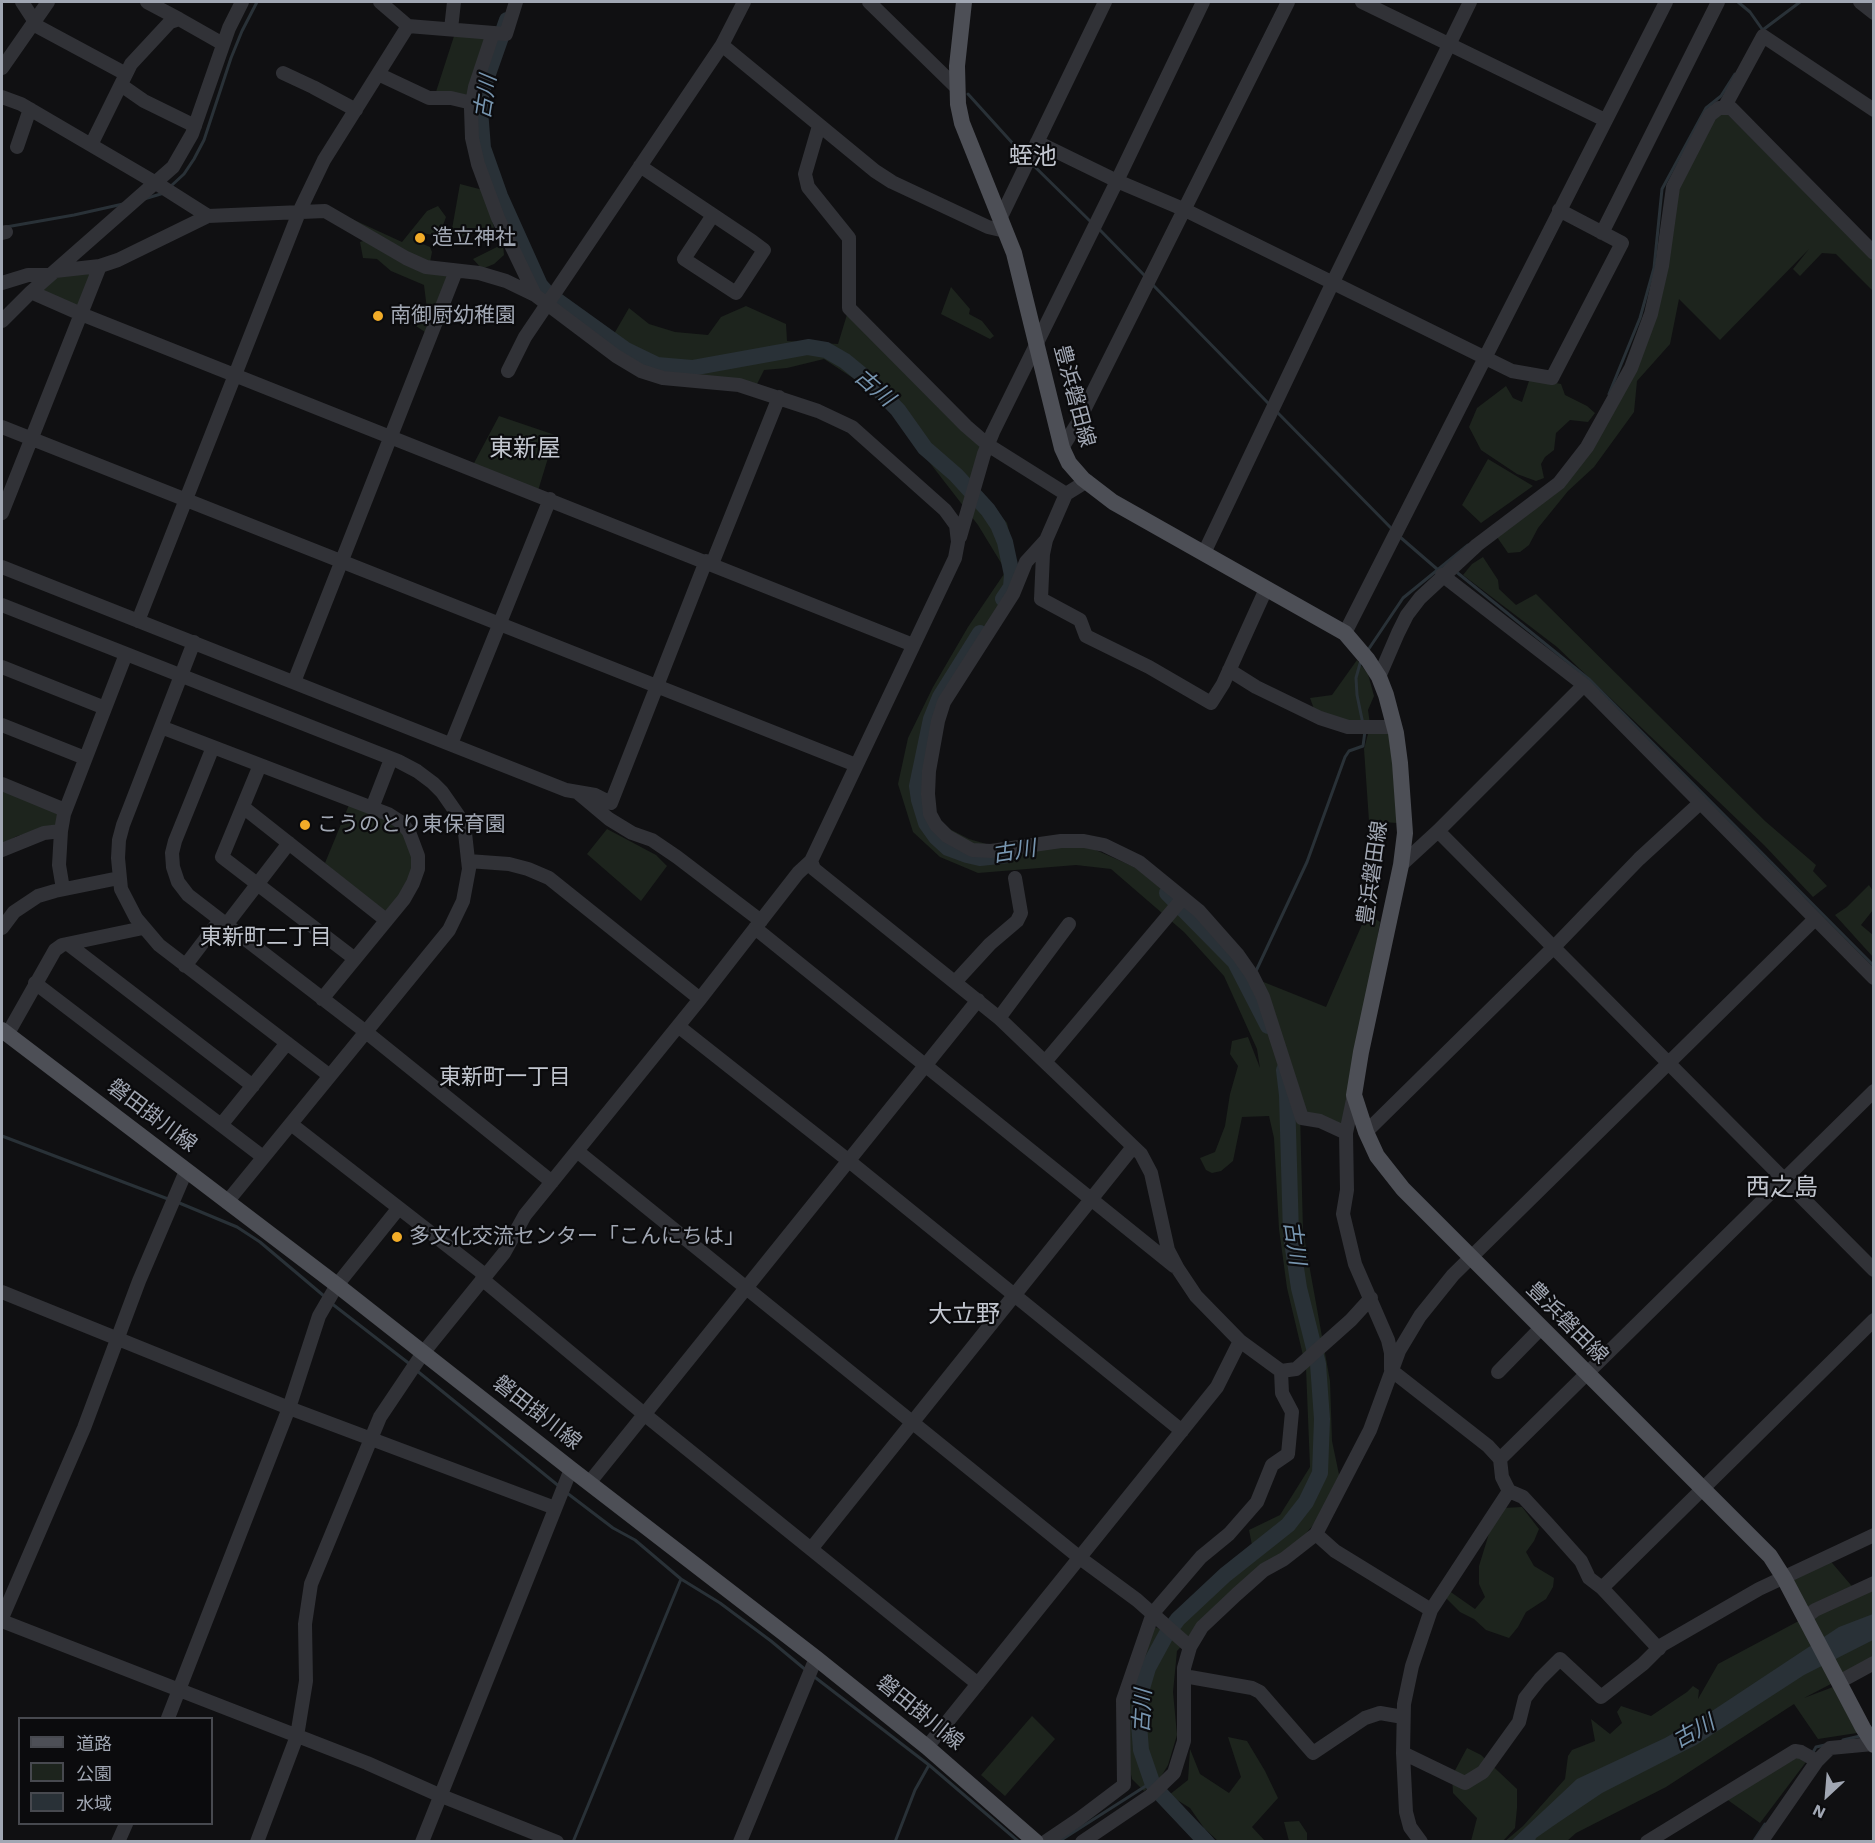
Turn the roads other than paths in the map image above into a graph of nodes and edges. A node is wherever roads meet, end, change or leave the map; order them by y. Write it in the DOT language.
graph roads {
  1 [pos="22,2"];
  2 [pos="48,2"];
  3 [pos="147,2"];
  4 [pos="242,2"];
  5 [pos="380,2"];
  6 [pos="454,2"];
  7 [pos="516,2"];
  8 [pos="744,2"];
  9 [pos="869,2"];
  10 [pos="964,2"];
  11 [pos="1105,2"];
  12 [pos="1203,2"];
  13 [pos="1288,2"];
  14 [pos="1362,2"];
  15 [pos="1470,2"];
  16 [pos="1666,2"];
  17 [pos="1718,2"];
  18 [pos="1860,2"];
  19 [pos="1874,13"];
  20 [pos="179,19"];
  21 [pos="34,23"];
  22 [pos="408,26"];
  23 [pos="451,30"];
  24 [pos="493,33"];
  25 [pos="1450,43"];
  26 [pos="223,44"];
  27 [pos="722,45"];
  28 [pos="2,68"];
  29 [pos="283,73"];
  30 [pos="378,74"];
  31 [pos="123,80"];
  32 [pos="958,90"];
  33 [pos="2,97"];
  34 [pos="472,103"];
  35 [pos="1724,108"];
  36 [pos="30,109"];
  37 [pos="356,110"];
  38 [pos="1874,110"];
  39 [pos="1605,120"];
  40 [pos="195,126"];
  41 [pos="819,126"];
  42 [pos="1037,142"];
  43 [pos="91,145"];
  44 [pos="17,147"];
  45 [pos="640,166"];
  46 [pos="1117,181"];
  47 [pos="156,183"];
  48 [pos="1183,209"];
  49 [pos="300,210"];
  50 [pos="1559,210"];
  51 [pos="713,215"];
  52 [pos="208,216"];
  53 [pos="1002,225"];
  54 [pos="1602,233"];
  55 [pos="1874,253"];
  56 [pos="100,266"];
  57 [pos="456,271"];
  58 [pos="52,273"];
  59 [pos="1333,282"];
  60 [pos="2,284"];
  61 [pos="31,292"];
  62 [pos="535,295"];
  63 [pos="547,304"];
  64 [pos="81,314"];
  65 [pos="2,321"];
  66 [pos="1037,345"];
  67 [pos="1485,358"];
  68 [pos="508,371"];
  69 [pos="235,375"];
  70 [pos="779,397"];
  71 [pos="2,427"];
  72 [pos="392,437"];
  73 [pos="31,439"];
  74 [pos="988,444"];
  75 [pos="1062,448"];
  76 [pos="1087,482"];
  77 [pos="1066,494"];
  78 [pos="186,499"];
  79 [pos="550,499"];
  80 [pos="2,512"];
  81 [pos="1046,540"];
  82 [pos="958,542"];
  83 [pos="1204,553"];
  84 [pos="342,561"];
  85 [pos="709,563"];
  86 [pos="2,567"];
  87 [pos="1442,575"];
  88 [pos="1266,589"];
  89 [pos="2,605"];
  90 [pos="138,621"];
  91 [pos="499,624"];
  92 [pos="1345,633"];
  93 [pos="194,642"];
  94 [pos="914,645"];
  95 [pos="126,654"];
  96 [pos="2,667"];
  97 [pos="1229,670"];
  98 [pos="181,676"];
  99 [pos="1379,677"];
  100 [pos="294,682"];
  101 [pos="1584,685"];
  102 [pos="657,687"];
  103 [pos="105,708"];
  104 [pos="2,725"];
  105 [pos="161,727"];
  106 [pos="1394,727"];
  107 [pos="451,744"];
  108 [pos="213,747"];
  109 [pos="85,758"];
  110 [pos="391,759"];
  111 [pos="260,765"];
  112 [pos="856,765"];
  113 [pos="2,784"];
  114 [pos="578,793"];
  115 [pos="1700,803"];
  116 [pos="243,807"];
  117 [pos="372,808"];
  118 [pos="65,810"];
  119 [pos="61,831"];
  120 [pos="1438,831"];
  121 [pos="289,843"];
  122 [pos="2,850"];
  123 [pos="468,861"];
  124 [pos="811,861"];
  125 [pos="1401,865"];
  126 [pos="119,878"];
  127 [pos="1016,878"];
  128 [pos="258,885"];
  129 [pos="63,889"];
  130 [pos="1183,898"];
  131 [pos="1815,919"];
  132 [pos="386,920"];
  133 [pos="223,922"];
  134 [pos="1069,924"];
  135 [pos="758,925"];
  136 [pos="2,928"];
  137 [pos="143,928"];
  138 [pos="68,944"];
  139 [pos="1554,947"];
  140 [pos="355,959"];
  141 [pos="185,966"];
  142 [pos="1874,978"];
  143 [pos="956,981"];
  144 [pos="35,982"];
  145 [pos="322,999"];
  146 [pos="700,999"];
  147 [pos="978,1000"];
  148 [pos="999,1018"];
  149 [pos="678,1026"];
  150 [pos="366,1032"];
  151 [pos="4,1033"];
  152 [pos="287,1043"];
  153 [pos="1046,1062"];
  154 [pos="1669,1063"];
  155 [pos="926,1065"];
  156 [pos="330,1076"];
  157 [pos="253,1086"];
  158 [pos="1874,1091"];
  159 [pos="1354,1095"];
  160 [pos="291,1124"];
  161 [pos="221,1125"];
  162 [pos="1366,1132"];
  163 [pos="1346,1133"];
  164 [pos="1133,1147"];
  165 [pos="577,1151"];
  166 [pos="263,1157"];
  167 [pos="849,1161"];
  168 [pos="186,1171"];
  169 [pos="1782,1180"];
  170 [pos="552,1182"];
  171 [pos="1092,1199"];
  172 [pos="227,1202"];
  173 [pos="399,1209"];
  174 [pos="1472,1258"];
  175 [pos="1178,1269"];
  176 [pos="1874,1270"];
  177 [pos="484,1277"];
  178 [pos="337,1285"];
  179 [pos="746,1288"];
  180 [pos="2,1292"];
  181 [pos="1014,1296"];
  182 [pos="1371,1298"];
  183 [pos="1874,1320"];
  184 [pos="1540,1328"];
  185 [pos="119,1338"];
  186 [pos="1240,1341"];
  187 [pos="423,1353"];
  188 [pos="1391,1370"];
  189 [pos="1281,1371"];
  190 [pos="1498,1373"];
  191 [pos="1585,1374"];
  192 [pos="289,1408"];
  193 [pos="644,1414"];
  194 [pos="912,1423"];
  195 [pos="1182,1431"];
  196 [pos="369,1439"];
  197 [pos="1500,1458"];
  198 [pos="571,1469"];
  199 [pos="589,1483"];
  200 [pos="1701,1490"];
  201 [pos="1509,1491"];
  202 [pos="555,1508"];
  203 [pos="1316,1534"];
  204 [pos="1874,1535"];
  205 [pos="811,1549"];
  206 [pos="1080,1558"];
  207 [pos="1784,1578"];
  208 [pos="1874,1583"];
  209 [pos="1602,1588"];
  210 [pos="1431,1610"];
  211 [pos="1153,1613"];
  212 [pos="1806,1617"];
  213 [pos="2,1619"];
  214 [pos="1188,1645"];
  215 [pos="1659,1648"];
  216 [pos="816,1658"];
  217 [pos="1874,1662"];
  218 [pos="1184,1676"];
  219 [pos="1839,1682"];
  220 [pos="978,1684"];
  221 [pos="180,1689"];
  222 [pos="169,1717"];
  223 [pos="1403,1717"];
  224 [pos="297,1736"];
  225 [pos="1870,1739"];
  226 [pos="927,1747"];
  227 [pos="1403,1753"];
  228 [pos="1817,1761"];
  229 [pos="439,1795"];
  230 [pos="126,1825"];
  231 [pos="118,1842"];
  232 [pos="256,1842"];
  233 [pos="422,1842"];
  234 [pos="557,1842"];
  235 [pos="740,1842"];
  236 [pos="1036,1842"];
  237 [pos="1045,1842"];
  238 [pos="1082,1842"];
  239 [pos="1421,1842"];
  240 [pos="1647,1842"];
  241 [pos="1761,1842"];
  1 -- 21 [label="street"];
  2 -- 21 [label="street"];
  3 -- 20 [label="street"];
  4 -- 26 [label="street"];
  5 -- 22 [label="street"];
  6 -- 23 [label="street"];
  7 -- 24 [label="street"];
  8 -- 27 [label="street"];
  9 -- 32 [label="street"];
  10 -- 32 [label="main road, 豊浜磐田線"];
  11 -- 42 [label="street"];
  12 -- 46 [label="street"];
  13 -- 48 [label="street"];
  14 -- 25 [label="street"];
  15 -- 25 [label="street"];
  16 -- 39 [label="street"];
  17 -- 54 [label="street"];
  18 -- 19 [label="street"];
  20 -- 26 [label="street"];
  20 -- 31 [label="street"];
  21 -- 28 [label="street"];
  21 -- 31 [label="street"];
  22 -- 23 [label="street"];
  22 -- 30 [label="street"];
  23 -- 24 [label="street"];
  24 -- 34 [label="street"];
  25 -- 39 [label="street"];
  25 -- 59 [label="street"];
  26 -- 40 [label="street"];
  27 -- 41 [label="street"];
  27 -- 45 [label="street"];
  29 -- 37 [label="street"];
  30 -- 34 [label="street"];
  30 -- 37 [label="street"];
  31 -- 40 [label="street"];
  31 -- 43 [label="street"];
  32 -- 53 [label="main road, 豊浜磐田線"];
  33 -- 36 [label="street"];
  34 -- 62 [label="street"];
  35 -- 38 [label="street"];
  35 -- 55 [label="street"];
  35 -- 87 [label="street"];
  36 -- 43 [label="street"];
  36 -- 44 [label="street"];
  37 -- 49 [label="street"];
  39 -- 50 [label="street"];
  40 -- 47 [label="street"];
  41 -- 53 [label="street"];
  41 -- 74 [label="street"];
  42 -- 46 [label="street"];
  42 -- 53 [label="street"];
  43 -- 47 [label="street"];
  45 -- 51 [label="street"];
  45 -- 63 [label="street"];
  46 -- 48 [label="street"];
  46 -- 66 [label="street"];
  47 -- 52 [label="street"];
  47 -- 58 [label="street"];
  48 -- 59 [label="street"];
  48 -- 75 [label="street"];
  49 -- 52 [label="street"];
  49 -- 57 [label="street"];
  49 -- 69 [label="street"];
  50 -- 54 [label="street"];
  50 -- 67 [label="street"];
  51 -- 51 [label="street"];
  52 -- 56 [label="street"];
  53 -- 66 [label="main road, 豊浜磐田線"];
  54 -- 67 [label="street"];
  56 -- 58 [label="street"];
  56 -- 64 [label="street"];
  57 -- 62 [label="street"];
  57 -- 72 [label="street"];
  58 -- 60 [label="street"];
  58 -- 61 [label="street"];
  59 -- 67 [label="street"];
  59 -- 83 [label="street"];
  61 -- 64 [label="street"];
  61 -- 65 [label="street"];
  62 -- 63 [label="street"];
  63 -- 68 [label="street"];
  63 -- 70 [label="street"];
  64 -- 69 [label="street"];
  64 -- 73 [label="street"];
  66 -- 74 [label="street"];
  66 -- 75 [label="main road, 豊浜磐田線"];
  67 -- 92 [label="street"];
  69 -- 72 [label="street"];
  69 -- 78 [label="street"];
  70 -- 82 [label="street"];
  70 -- 85 [label="street"];
  71 -- 73 [label="street"];
  72 -- 79 [label="street"];
  72 -- 84 [label="street"];
  73 -- 78 [label="street"];
  73 -- 80 [label="street"];
  74 -- 77 [label="street"];
  74 -- 82 [label="street"];
  75 -- 76 [label="main road, 豊浜磐田線"];
  76 -- 77 [label="street"];
  76 -- 83 [label="main road, 豊浜磐田線"];
  77 -- 81 [label="street"];
  78 -- 84 [label="street"];
  78 -- 90 [label="street"];
  79 -- 85 [label="street"];
  79 -- 91 [label="street"];
  81 -- 97 [label="street"];
  81 -- 130 [label="street"];
  82 -- 94 [label="street"];
  83 -- 88 [label="main road, 豊浜磐田線"];
  84 -- 91 [label="street"];
  84 -- 100 [label="street"];
  85 -- 94 [label="street"];
  85 -- 102 [label="street"];
  86 -- 90 [label="street"];
  87 -- 99 [label="street"];
  87 -- 101 [label="street"];
  88 -- 92 [label="main road, 豊浜磐田線"];
  88 -- 97 [label="street"];
  89 -- 95 [label="street"];
  90 -- 93 [label="street"];
  91 -- 102 [label="street"];
  91 -- 107 [label="street"];
  92 -- 99 [label="main road, 豊浜磐田線"];
  93 -- 98 [label="street"];
  93 -- 100 [label="street"];
  94 -- 112 [label="street"];
  95 -- 98 [label="street"];
  95 -- 103 [label="street"];
  96 -- 103 [label="street"];
  97 -- 106 [label="street"];
  98 -- 105 [label="street"];
  98 -- 110 [label="street"];
  99 -- 106 [label="main road, 豊浜磐田線"];
  100 -- 107 [label="street"];
  101 -- 115 [label="street"];
  101 -- 120 [label="street"];
  102 -- 112 [label="street"];
  102 -- 114 [label="street"];
  103 -- 109 [label="street"];
  104 -- 109 [label="street"];
  105 -- 108 [label="street"];
  105 -- 126 [label="street"];
  106 -- 125 [label="main road, 豊浜磐田線"];
  107 -- 114 [label="street"];
  108 -- 111 [label="street"];
  108 -- 133 [label="street"];
  109 -- 118 [label="street"];
  110 -- 117 [label="street"];
  110 -- 123 [label="street"];
  111 -- 116 [label="street"];
  111 -- 117 [label="street"];
  112 -- 124 [label="street"];
  113 -- 118 [label="street"];
  114 -- 135 [label="street"];
  115 -- 131 [label="street"];
  115 -- 139 [label="street"];
  116 -- 121 [label="street"];
  116 -- 128 [label="street"];
  117 -- 132 [label="street"];
  118 -- 119 [label="street"];
  119 -- 122 [label="street"];
  119 -- 129 [label="street"];
  120 -- 125 [label="street"];
  120 -- 139 [label="street"];
  121 -- 128 [label="street"];
  121 -- 132 [label="street"];
  123 -- 146 [label="street"];
  123 -- 150 [label="street"];
  124 -- 135 [label="street"];
  124 -- 143 [label="street"];
  125 -- 159 [label="main road, 豊浜磐田線"];
  126 -- 129 [label="street"];
  126 -- 137 [label="street"];
  127 -- 143 [label="street"];
  128 -- 133 [label="street"];
  128 -- 140 [label="street"];
  129 -- 136 [label="street"];
  130 -- 153 [label="street"];
  130 -- 163 [label="street"];
  131 -- 142 [label="street"];
  131 -- 154 [label="street"];
  132 -- 140 [label="street"];
  133 -- 141 [label="street"];
  133 -- 145 [label="street"];
  134 -- 148 [label="street"];
  135 -- 146 [label="street"];
  135 -- 155 [label="street"];
  137 -- 138 [label="street"];
  137 -- 141 [label="street"];
  138 -- 144 [label="street"];
  138 -- 157 [label="street"];
  139 -- 154 [label="street"];
  139 -- 162 [label="street"];
  140 -- 145 [label="street"];
  141 -- 152 [label="street"];
  143 -- 147 [label="street"];
  144 -- 151 [label="street"];
  144 -- 161 [label="street"];
  145 -- 150 [label="street"];
  146 -- 149 [label="street"];
  147 -- 148 [label="street"];
  147 -- 155 [label="street"];
  148 -- 153 [label="street"];
  149 -- 165 [label="street"];
  149 -- 167 [label="street"];
  150 -- 156 [label="street"];
  150 -- 170 [label="street"];
  151 -- 168 [label="main road, 磐田掛川線"];
  152 -- 156 [label="street"];
  152 -- 157 [label="street"];
  153 -- 164 [label="street"];
  154 -- 169 [label="street"];
  154 -- 174 [label="street"];
  155 -- 167 [label="street"];
  155 -- 171 [label="street"];
  156 -- 160 [label="street"];
  157 -- 161 [label="street"];
  158 -- 169 [label="street"];
  159 -- 162 [label="main road, 豊浜磐田線"];
  159 -- 163 [label="street"];
  160 -- 166 [label="street"];
  160 -- 173 [label="street"];
  161 -- 166 [label="street"];
  162 -- 174 [label="main road, 豊浜磐田線"];
  163 -- 182 [label="street"];
  164 -- 171 [label="street"];
  164 -- 175 [label="street"];
  165 -- 170 [label="street"];
  165 -- 179 [label="street"];
  166 -- 172 [label="street"];
  167 -- 179 [label="street"];
  167 -- 181 [label="street"];
  168 -- 172 [label="main road, 磐田掛川線"];
  168 -- 185 [label="street"];
  169 -- 176 [label="street"];
  169 -- 191 [label="street"];
  170 -- 177 [label="street"];
  171 -- 175 [label="street"];
  171 -- 181 [label="street"];
  172 -- 178 [label="main road, 磐田掛川線"];
  173 -- 177 [label="street"];
  173 -- 178 [label="street"];
  174 -- 184 [label="main road, 豊浜磐田線"];
  174 -- 188 [label="street"];
  175 -- 186 [label="street"];
  177 -- 187 [label="street"];
  177 -- 193 [label="street"];
  178 -- 187 [label="main road, 磐田掛川線"];
  178 -- 192 [label="street"];
  179 -- 193 [label="street"];
  179 -- 194 [label="street"];
  180 -- 185 [label="street"];
  181 -- 194 [label="street"];
  181 -- 195 [label="street"];
  182 -- 188 [label="street"];
  182 -- 189 [label="street"];
  183 -- 200 [label="street"];
  184 -- 190 [label="street"];
  184 -- 191 [label="main road, 豊浜磐田線"];
  185 -- 192 [label="street"];
  185 -- 213 [label="street"];
  186 -- 189 [label="street"];
  186 -- 195 [label="street"];
  187 -- 196 [label="street"];
  187 -- 198 [label="main road, 磐田掛川線"];
  188 -- 197 [label="street"];
  188 -- 203 [label="street"];
  189 -- 211 [label="street"];
  191 -- 197 [label="street"];
  191 -- 200 [label="main road, 豊浜磐田線"];
  192 -- 196 [label="street"];
  192 -- 221 [label="street"];
  193 -- 199 [label="street"];
  193 -- 205 [label="street"];
  194 -- 205 [label="street"];
  194 -- 206 [label="street"];
  195 -- 206 [label="street"];
  196 -- 202 [label="street"];
  196 -- 224 [label="street"];
  197 -- 201 [label="street"];
  198 -- 199 [label="main road, 磐田掛川線"];
  198 -- 202 [label="street"];
  199 -- 216 [label="main road, 磐田掛川線"];
  200 -- 207 [label="main road, 豊浜磐田線"];
  200 -- 209 [label="street"];
  201 -- 209 [label="street"];
  201 -- 210 [label="street"];
  202 -- 229 [label="street"];
  203 -- 210 [label="street"];
  203 -- 214 [label="street"];
  204 -- 207 [label="street"];
  205 -- 220 [label="street"];
  206 -- 211 [label="street"];
  206 -- 220 [label="street"];
  207 -- 212 [label="main road, 豊浜磐田線"];
  207 -- 215 [label="street"];
  208 -- 212 [label="street"];
  209 -- 215 [label="street"];
  210 -- 223 [label="street"];
  211 -- 214 [label="street"];
  211 -- 237 [label="street"];
  212 -- 219 [label="main road, 豊浜磐田線"];
  213 -- 221 [label="street"];
  214 -- 218 [label="street"];
  215 -- 227 [label="street"];
  216 -- 226 [label="main road, 磐田掛川線"];
  216 -- 235 [label="street"];
  217 -- 219 [label="street"];
  218 -- 223 [label="street"];
  218 -- 238 [label="street"];
  219 -- 225 [label="main road, 豊浜磐田線"];
  220 -- 226 [label="street"];
  221 -- 222 [label="street"];
  221 -- 224 [label="street"];
  223 -- 227 [label="street"];
  224 -- 229 [label="street"];
  224 -- 232 [label="street"];
  225 -- 228 [label="street"];
  226 -- 236 [label="main road, 磐田掛川線"];
  227 -- 239 [label="street"];
  228 -- 240 [label="street"];
  228 -- 241 [label="street"];
  229 -- 233 [label="street"];
  229 -- 234 [label="street"];
  230 -- 231 [label="street"];
}
